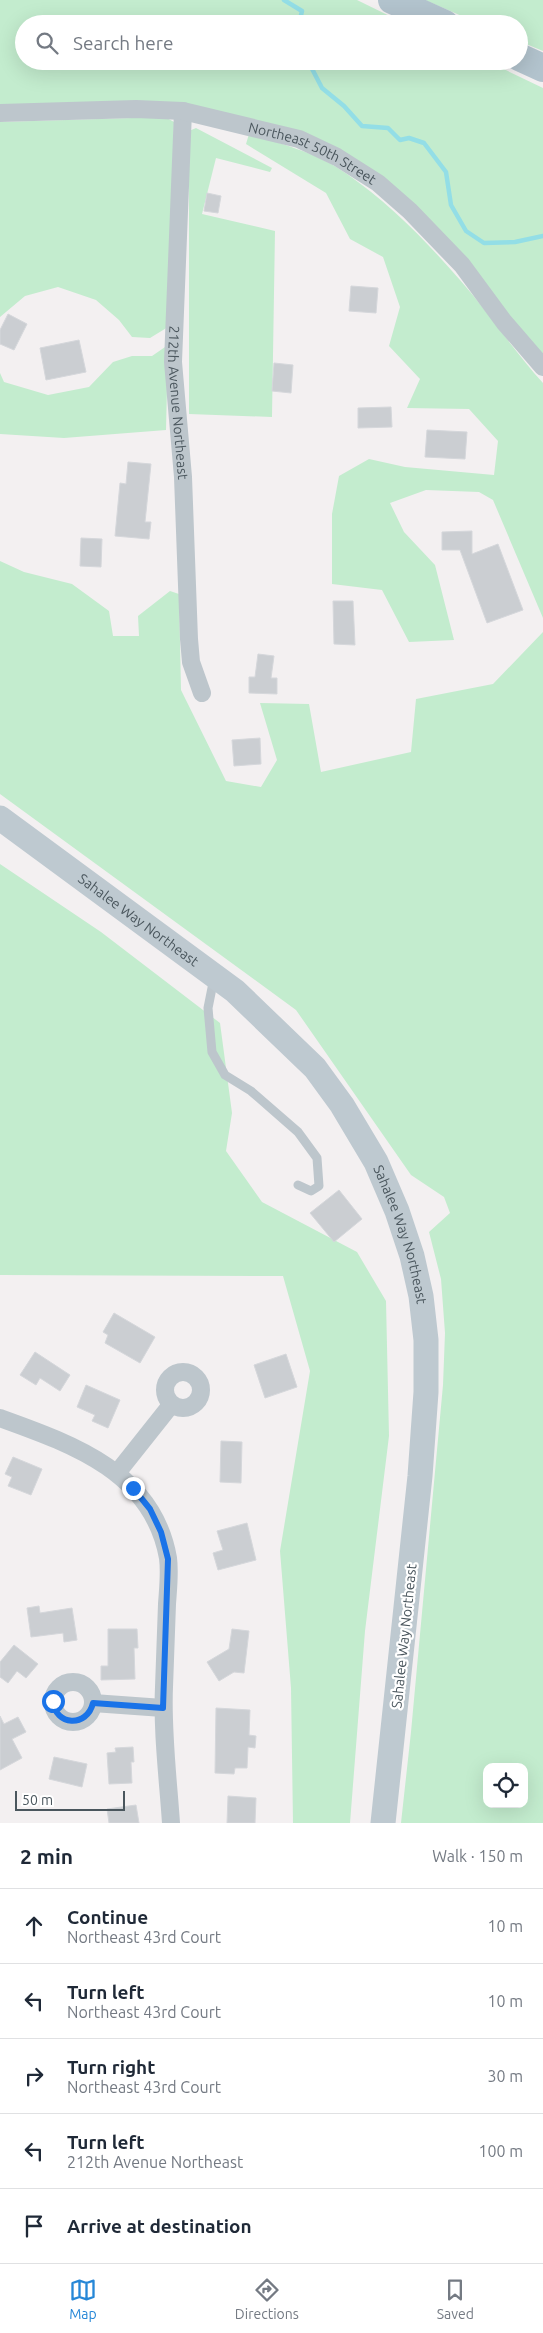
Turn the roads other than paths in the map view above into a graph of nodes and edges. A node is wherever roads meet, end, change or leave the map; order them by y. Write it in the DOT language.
graph roads {
  1 [pos="392,0"];
  2 [pos="425,15"];
  3 [pos="528,61"];
  4 [pos="543,68"];
  5 [pos="183,111"];
  6 [pos="0,113"];
  7 [pos="543,367"];
  8 [pos="202,693"];
  9 [pos="0,818"];
  10 [pos="214,976"];
  11 [pos="298,1185"];
  12 [pos="171,1405"];
  13 [pos="0,1418"];
  14 [pos="117,1473"];
  15 [pos="93,1703"];
  16 [pos="163,1708"];
  17 [pos="171,1823"];
  18 [pos="383,1823"];
  1 -- 2 [label="main road"];
  3 -- 4 [label="main road"];
  5 -- 6 [label="street, Northeast 50th Street"];
  5 -- 7 [label="street, Northeast 50th Street"];
  5 -- 8 [label="street, 212th Avenue Northeast"];
  9 -- 10 [label="main road, Sahalee Way Northeast"];
  10 -- 11 [label="lane"];
  10 -- 18 [label="main road, Sahalee Way Northeast"];
  12 -- 14 [label="street"];
  13 -- 14 [label="street"];
  14 -- 16 [label="street"];
  15 -- 16 [label="street"];
  16 -- 17 [label="street"];
}
